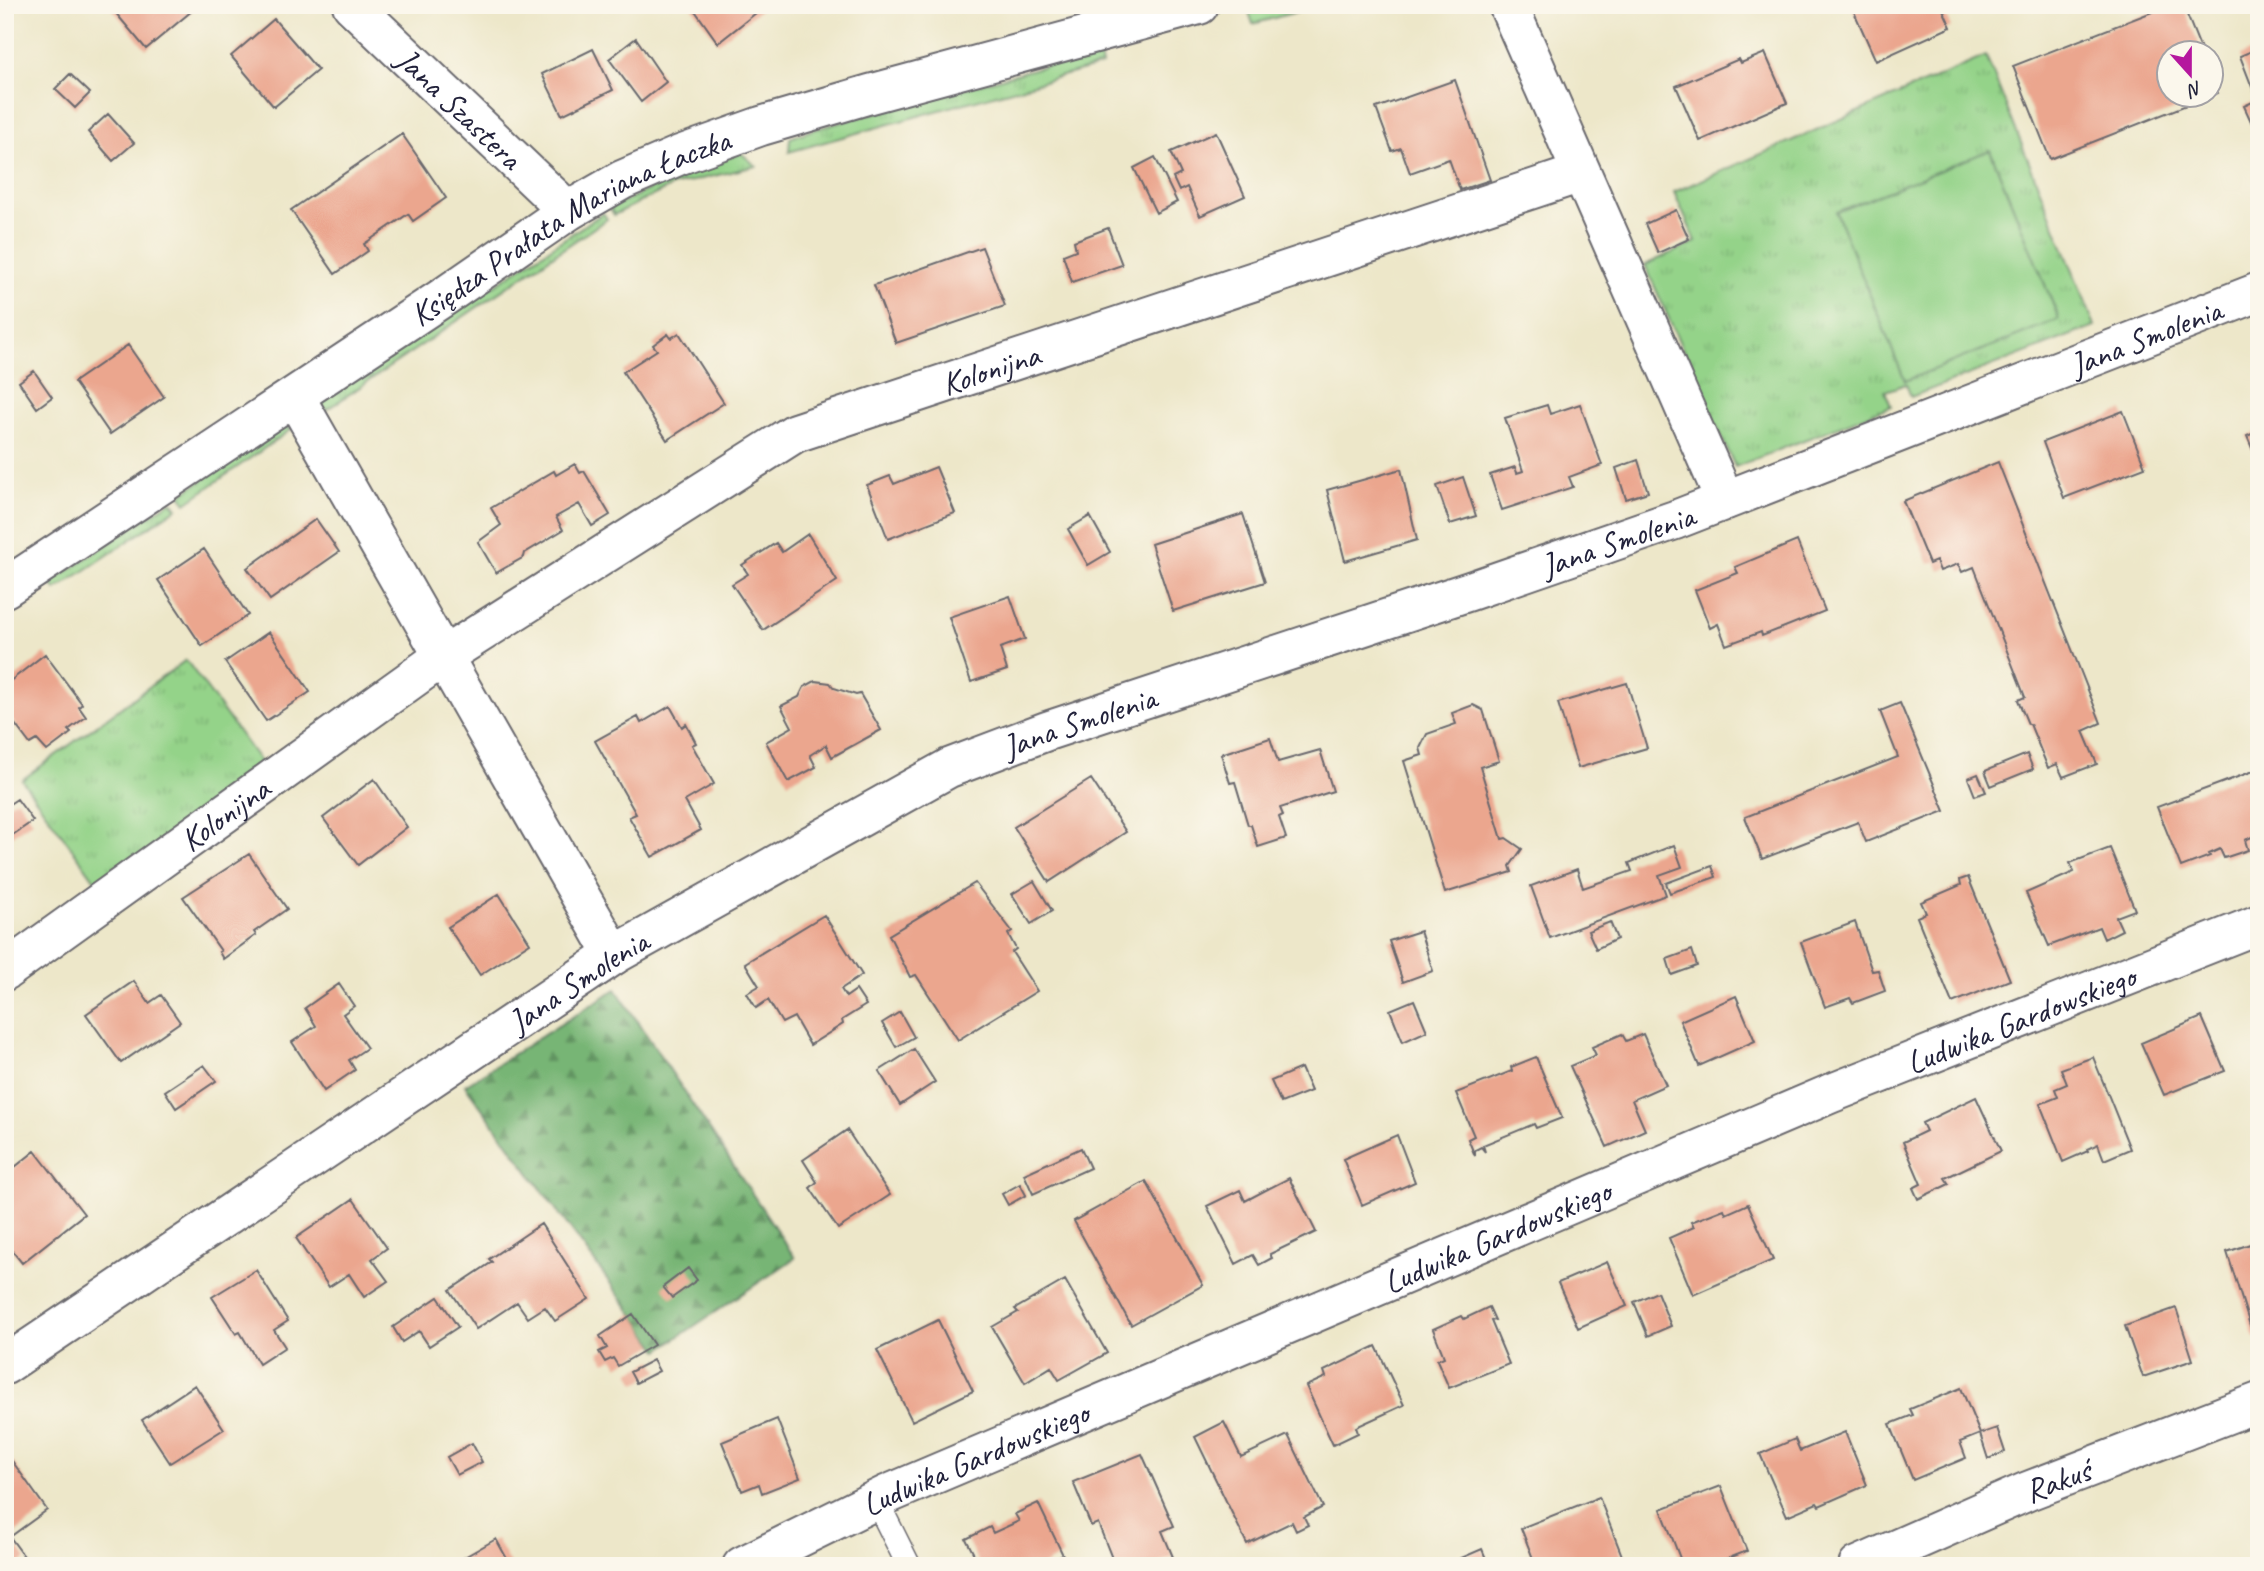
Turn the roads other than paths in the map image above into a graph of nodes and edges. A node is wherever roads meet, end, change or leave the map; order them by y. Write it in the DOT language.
graph roads {
  1 [pos="352,5"];
  2 [pos="1199,5"];
  3 [pos="1508,5"];
  4 [pos="1113,16"];
  5 [pos="1581,173"];
  6 [pos="568,211"];
  7 [pos="2259,292"];
  8 [pos="295,397"];
  9 [pos="1725,500"];
  10 [pos="5,588"];
  11 [pos="443,656"];
  12 [pos="2259,924"];
  13 [pos="614,955"];
  14 [pos="5,971"];
  15 [pos="5,1365"];
  16 [pos="2259,1402"];
  17 [pos="876,1500"];
  18 [pos="742,1566"];
  19 [pos="909,1566"];
  20 [pos="1858,1566"];
  1 -- 6 [label="street, Jana Szastera"];
  2 -- 4 [label="street, Księdza Prałata Mariana Łaczka"];
  3 -- 5 [label="street"];
  4 -- 6 [label="street, Księdza Prałata Mariana Łaczka"];
  5 -- 9 [label="street"];
  5 -- 11 [label="street, Kolonijna"];
  6 -- 8 [label="street, Księdza Prałata Mariana Łaczka"];
  7 -- 9 [label="street, Jana Smolenia"];
  8 -- 10 [label="street, Księdza Prałata Mariana Łaczka"];
  8 -- 11 [label="street"];
  9 -- 13 [label="street, Jana Smolenia"];
  11 -- 13 [label="street"];
  11 -- 14 [label="street, Kolonijna"];
  12 -- 17 [label="street, Ludwika Gardowskiego"];
  13 -- 15 [label="street, Jana Smolenia"];
  16 -- 20 [label="street, Rakuś"];
  17 -- 18 [label="street, Ludwika Gardowskiego"];
  17 -- 19 [label="lane"];
}
